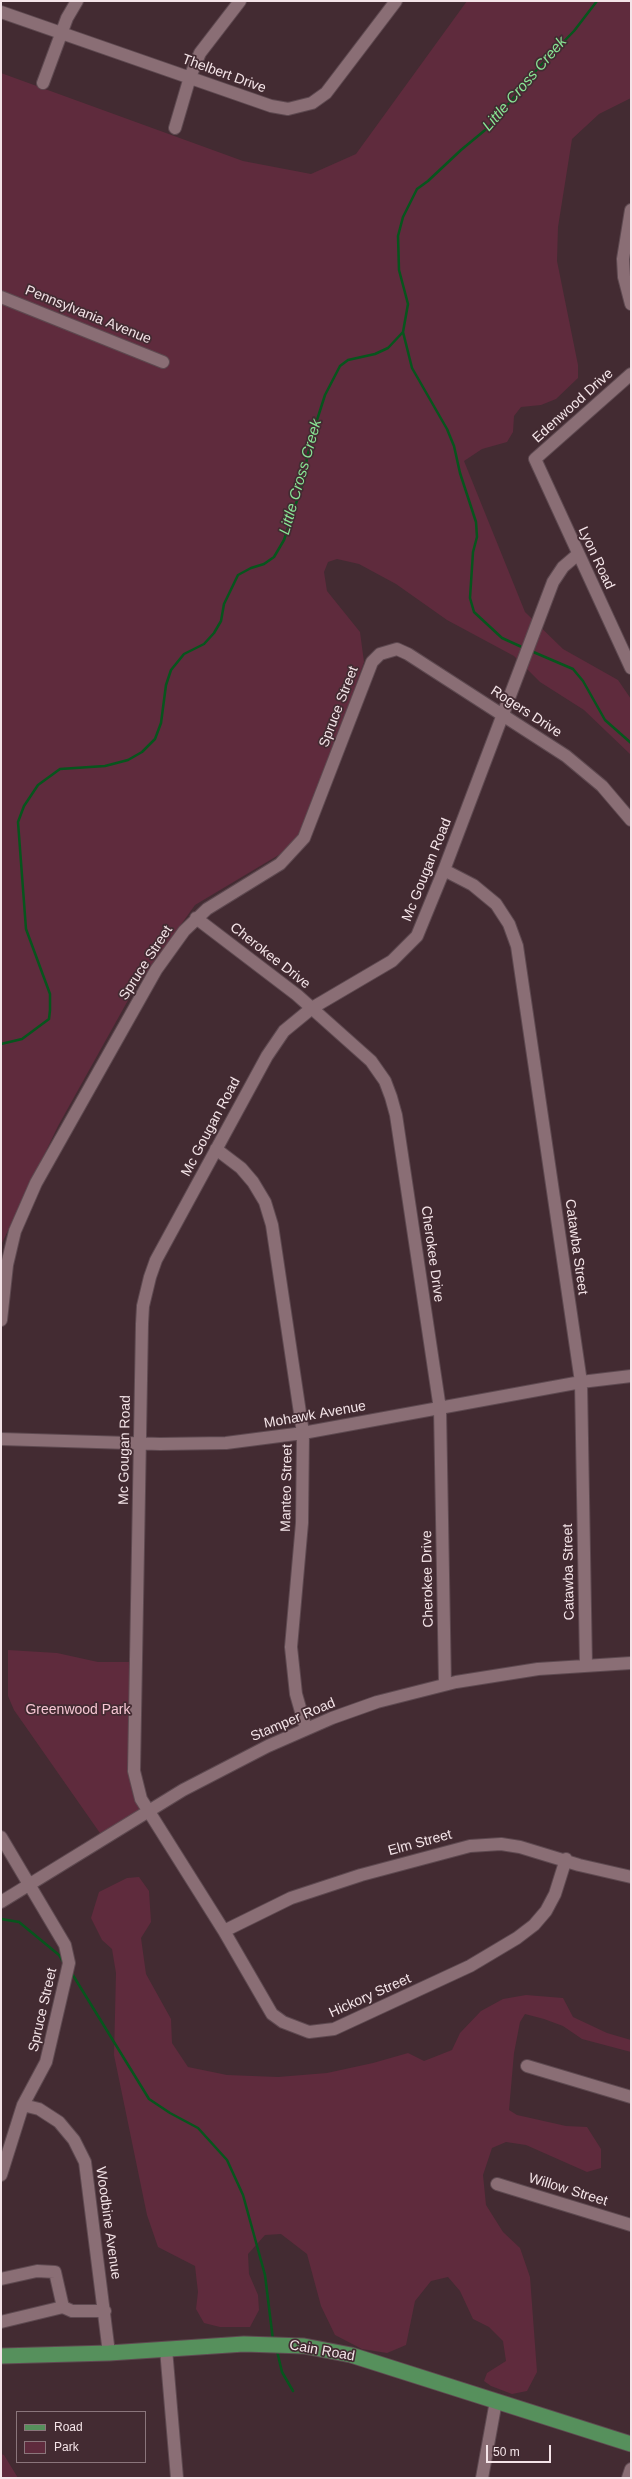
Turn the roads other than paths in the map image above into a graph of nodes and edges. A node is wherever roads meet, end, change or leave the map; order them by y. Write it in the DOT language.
graph roads {
  1 [pos="77,1"];
  2 [pos="240,1"];
  3 [pos="396,1"];
  4 [pos="1,12"];
  5 [pos="62,33"];
  6 [pos="190,77"];
  7 [pos="44,83"];
  8 [pos="176,128"];
  9 [pos="631,210"];
  10 [pos="1,297"];
  11 [pos="631,304"];
  12 [pos="163,362"];
  13 [pos="631,374"];
  14 [pos="535,460"];
  15 [pos="577,555"];
  16 [pos="391,650"];
  17 [pos="631,668"];
  18 [pos="503,715"];
  19 [pos="631,820"];
  20 [pos="444,870"];
  21 [pos="196,918"];
  22 [pos="312,1008"];
  23 [pos="216,1149"];
  24 [pos="1,1320"];
  25 [pos="631,1376"];
  26 [pos="581,1382"];
  27 [pos="440,1408"];
  28 [pos="303,1433"];
  29 [pos="1,1439"];
  30 [pos="140,1443"];
  31 [pos="631,1663"];
  32 [pos="586,1664"];
  33 [pos="445,1684"];
  34 [pos="306,1729"];
  35 [pos="148,1811"];
  36 [pos="1,1837"];
  37 [pos="566,1860"];
  38 [pos="631,1877"];
  39 [pos="29,1885"];
  40 [pos="1,1902"];
  41 [pos="224,1931"];
  42 [pos="527,2066"];
  43 [pos="631,2097"];
  44 [pos="23,2105"];
  45 [pos="1,2175"];
  46 [pos="497,2184"];
  47 [pos="631,2224"];
  48 [pos="1,2279"];
  49 [pos="63,2307"];
  50 [pos="105,2311"];
  51 [pos="1,2322"];
  52 [pos="166,2349"];
  53 [pos="109,2353"];
  54 [pos="1,2356"];
  55 [pos="496,2401"];
  56 [pos="631,2444"];
  57 [pos="631,2469"];
  58 [pos="178,2478"];
  59 [pos="482,2478"];
  60 [pos="628,2478"];
  1 -- 5 [label="street"];
  2 -- 6 [label="street"];
  3 -- 6 [label="street, Thelbert Drive"];
  4 -- 5 [label="street, Thelbert Drive"];
  5 -- 6 [label="street, Thelbert Drive"];
  5 -- 7 [label="street"];
  6 -- 8 [label="street"];
  9 -- 11 [label="street"];
  10 -- 12 [label="street, Pennsylvania Avenue"];
  13 -- 14 [label="street, Edenwood Drive"];
  14 -- 15 [label="street, Lyon Road"];
  15 -- 17 [label="street, Lyon Road"];
  15 -- 18 [label="street, Mc Gougan Road"];
  16 -- 18 [label="street, Rogers Drive"];
  16 -- 21 [label="street, Spruce Street"];
  18 -- 19 [label="street, Rogers Drive"];
  18 -- 20 [label="street, Mc Gougan Road"];
  20 -- 22 [label="street, Mc Gougan Road"];
  20 -- 26 [label="street, Catawba Street"];
  21 -- 22 [label="street, Cherokee Drive"];
  21 -- 24 [label="street, Spruce Street"];
  22 -- 23 [label="street, Mc Gougan Road"];
  22 -- 27 [label="street, Cherokee Drive"];
  23 -- 28 [label="street, Manteo Street"];
  23 -- 30 [label="street, Mc Gougan Road"];
  25 -- 26 [label="street, Mohawk Avenue"];
  26 -- 27 [label="street, Mohawk Avenue"];
  26 -- 32 [label="street, Catawba Street"];
  27 -- 28 [label="street, Mohawk Avenue"];
  27 -- 33 [label="street, Cherokee Drive"];
  28 -- 30 [label="street, Mohawk Avenue"];
  28 -- 34 [label="street, Manteo Street"];
  29 -- 30 [label="street, Mohawk Avenue"];
  30 -- 35 [label="street, Mc Gougan Road"];
  31 -- 32 [label="street, Stamper Road"];
  32 -- 33 [label="street, Stamper Road"];
  33 -- 34 [label="street, Stamper Road"];
  34 -- 35 [label="street, Stamper Road"];
  35 -- 39 [label="street, Stamper Road"];
  35 -- 41 [label="street, Hickory Street"];
  36 -- 39 [label="street, Spruce Street"];
  37 -- 38 [label="street, Elm Street"];
  37 -- 41 [label="street, Elm Street"];
  37 -- 41 [label="street, Hickory Street"];
  39 -- 40 [label="street, Stamper Road"];
  39 -- 44 [label="street, Spruce Street"];
  42 -- 43 [label="street"];
  44 -- 45 [label="street, Spruce Street"];
  44 -- 50 [label="street, Woodbine Avenue"];
  46 -- 47 [label="street, Willow Street"];
  48 -- 49 [label="street"];
  49 -- 50 [label="street"];
  49 -- 51 [label="street"];
  50 -- 53 [label="street, Woodbine Avenue"];
  52 -- 53 [label="main road, Cain Road"];
  52 -- 55 [label="main road, Cain Road"];
  52 -- 58 [label="street"];
  53 -- 54 [label="main road, Cain Road"];
  55 -- 56 [label="main road, Cain Road"];
  55 -- 59 [label="street"];
  57 -- 60 [label="street"];
}
